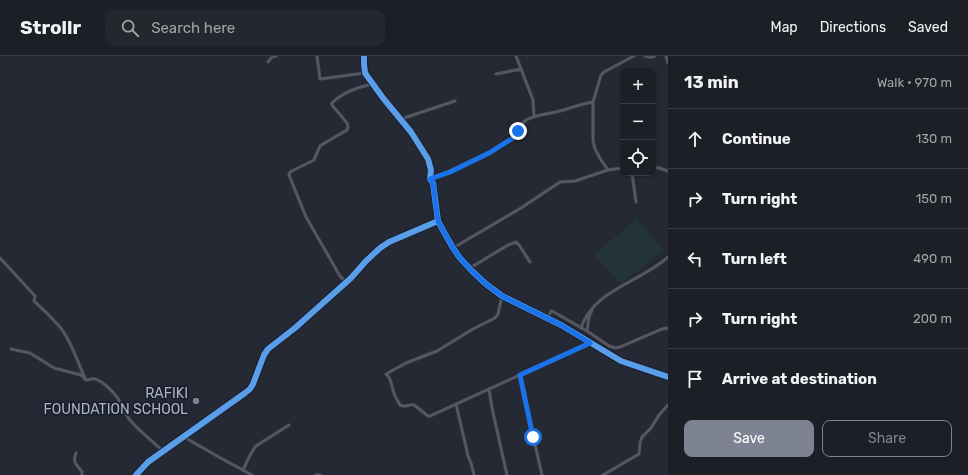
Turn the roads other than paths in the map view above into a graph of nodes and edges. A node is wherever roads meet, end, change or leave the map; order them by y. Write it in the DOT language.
graph roads {
  1 [pos="276,56"];
  2 [pos="316,56"];
  3 [pos="364,56"];
  4 [pos="516,56"];
  5 [pos="634,56"];
  6 [pos="645,56"];
  7 [pos="655,56"];
  8 [pos="666,56"];
  9 [pos="268,62"];
  10 [pos="668,63"];
  11 [pos="521,69"];
  12 [pos="365,73"];
  13 [pos="496,74"];
  14 [pos="373,84"];
  15 [pos="455,101"];
  16 [pos="593,102"];
  17 [pos="534,116"];
  18 [pos="401,119"];
  19 [pos="620,168"];
  20 [pos="656,168"];
  21 [pos="608,170"];
  22 [pos="668,171"];
  23 [pos="632,176"];
  24 [pos="430,179"];
  25 [pos="636,202"];
  26 [pos="438,221"];
  27 [pos="453,248"];
  28 [pos="668,257"];
  29 [pos="0,258"];
  30 [pos="530,262"];
  31 [pos="470,268"];
  32 [pos="346,282"];
  33 [pos="502,296"];
  34 [pos="592,307"];
  35 [pos="547,319"];
  36 [pos="581,328"];
  37 [pos="668,328"];
  38 [pos="587,331"];
  39 [pos="590,343"];
  40 [pos="11,350"];
  41 [pos="520,375"];
  42 [pos="668,377"];
  43 [pos="86,380"];
  44 [pos="488,389"];
  45 [pos="456,404"];
  46 [pos="668,405"];
  47 [pos="289,425"];
  48 [pos="184,437"];
  49 [pos="164,451"];
  50 [pos="76,453"];
  51 [pos="243,470"];
  52 [pos="82,475"];
  53 [pos="136,475"];
  54 [pos="252,475"];
  55 [pos="316,475"];
  56 [pos="320,475"];
  57 [pos="474,475"];
  58 [pos="507,475"];
  59 [pos="542,475"];
  60 [pos="604,475"];
  1 -- 9 [label="street"];
  2 -- 12 [label="street"];
  3 -- 12 [label="street"];
  4 -- 11 [label="street"];
  5 -- 16 [label="street"];
  6 -- 7 [label="street"];
  8 -- 10 [label="street"];
  11 -- 13 [label="street"];
  11 -- 17 [label="street"];
  12 -- 14 [label="street"];
  14 -- 18 [label="street"];
  14 -- 32 [label="street"];
  15 -- 18 [label="street"];
  16 -- 17 [label="street"];
  16 -- 21 [label="street"];
  17 -- 24 [label="street"];
  18 -- 24 [label="street"];
  19 -- 21 [label="street"];
  20 -- 22 [label="street"];
  21 -- 27 [label="street"];
  23 -- 25 [label="street"];
  24 -- 26 [label="street"];
  26 -- 27 [label="street"];
  26 -- 32 [label="street"];
  27 -- 31 [label="street"];
  28 -- 34 [label="street"];
  29 -- 43 [label="street"];
  30 -- 31 [label="street"];
  31 -- 33 [label="street"];
  32 -- 48 [label="street"];
  33 -- 35 [label="street"];
  33 -- 45 [label="street"];
  34 -- 36 [label="street"];
  34 -- 38 [label="street"];
  35 -- 36 [label="street"];
  35 -- 39 [label="street"];
  36 -- 38 [label="street"];
  37 -- 38 [label="street"];
  39 -- 41 [label="street"];
  39 -- 42 [label="street"];
  40 -- 43 [label="street"];
  41 -- 44 [label="street"];
  41 -- 59 [label="street"];
  43 -- 49 [label="street"];
  44 -- 45 [label="street"];
  44 -- 58 [label="street"];
  45 -- 57 [label="street"];
  46 -- 60 [label="street"];
  47 -- 51 [label="street"];
  48 -- 49 [label="street"];
  48 -- 51 [label="street"];
  49 -- 53 [label="street"];
  50 -- 52 [label="street"];
  51 -- 54 [label="street"];
  55 -- 56 [label="street"];
}
